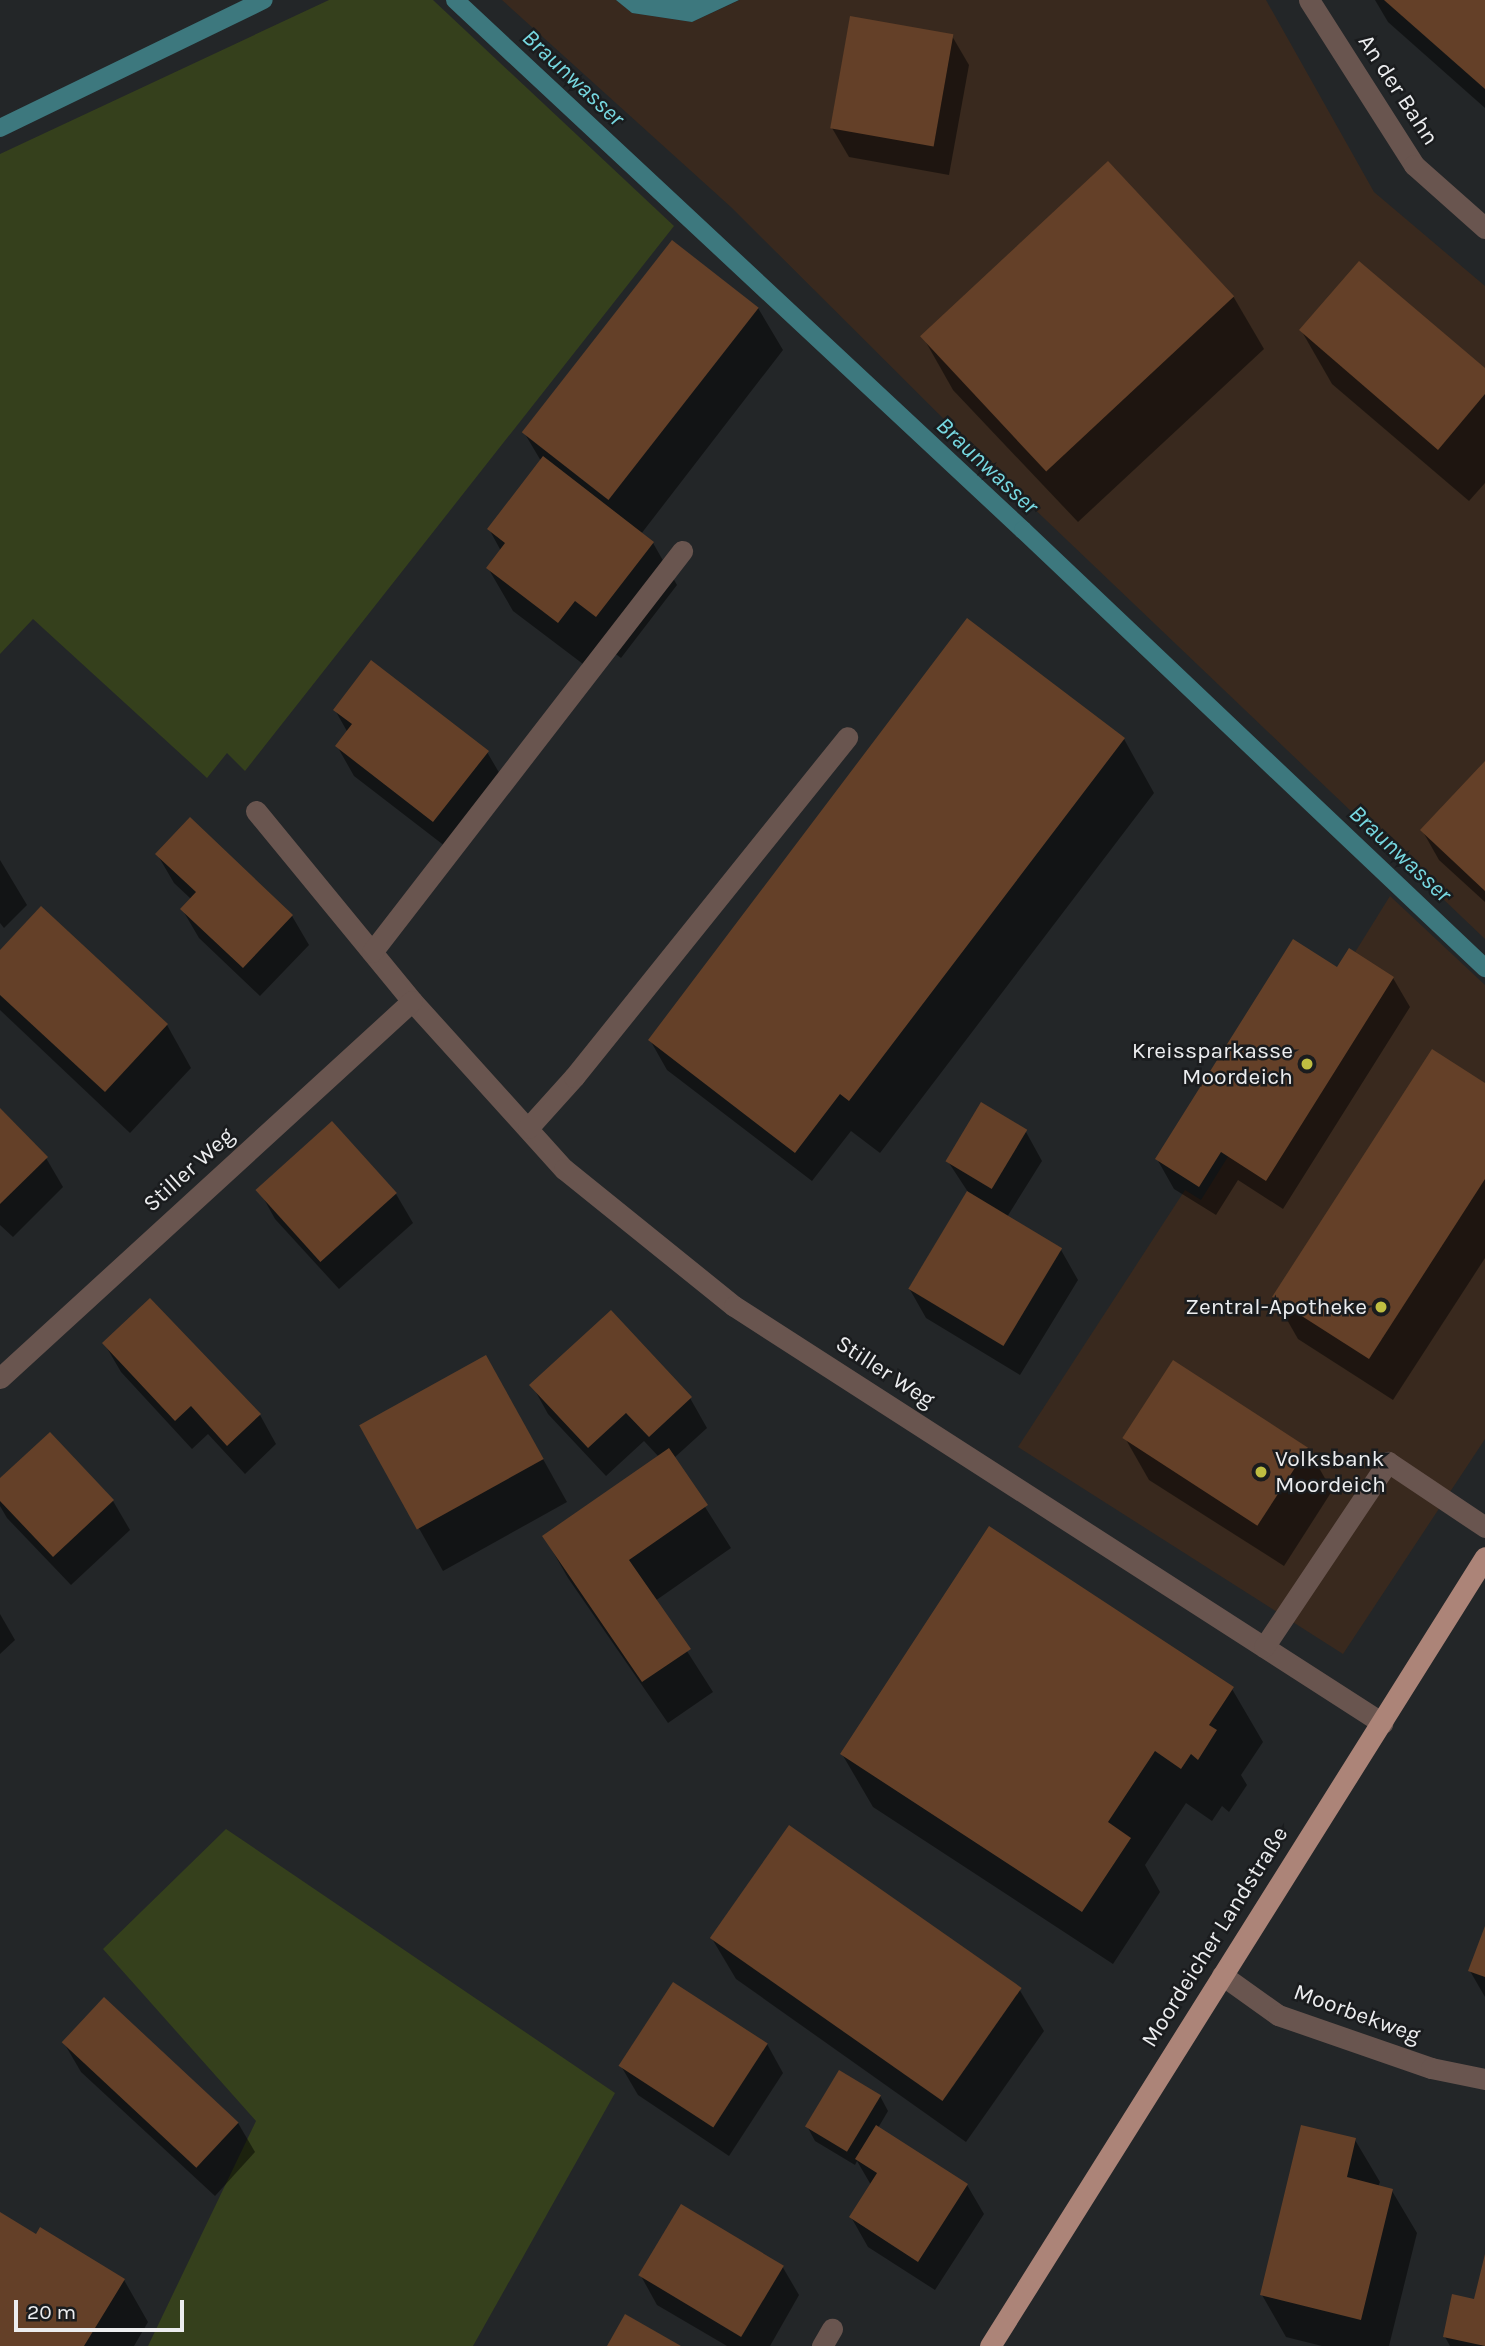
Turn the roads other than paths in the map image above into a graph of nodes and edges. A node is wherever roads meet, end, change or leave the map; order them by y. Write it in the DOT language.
graph roads {
  1 [pos="1309,0"];
  2 [pos="1485,228"];
  3 [pos="682,551"];
  4 [pos="847,737"];
  5 [pos="257,811"];
  6 [pos="372,952"];
  7 [pos="412,1002"];
  8 [pos="528,1128"];
  9 [pos="0,1378"];
  10 [pos="1485,1527"];
  11 [pos="1485,1557"];
  12 [pos="1264,1647"];
  13 [pos="1382,1723"];
  14 [pos="1222,1975"];
  15 [pos="1485,2079"];
  16 [pos="990,2346"];
  1 -- 2 [label="street, An der Bahn"];
  3 -- 6 [label="street"];
  4 -- 8 [label="street"];
  5 -- 6 [label="street, Stiller Weg"];
  6 -- 7 [label="street, Stiller Weg"];
  7 -- 8 [label="street, Stiller Weg"];
  7 -- 9 [label="street, Stiller Weg"];
  8 -- 12 [label="street, Stiller Weg"];
  10 -- 12 [label="street"];
  11 -- 13 [label="main road, Moordeicher Landstraße"];
  12 -- 13 [label="street, Stiller Weg"];
  13 -- 14 [label="main road, Moordeicher Landstraße"];
  14 -- 15 [label="street, Moorbekweg"];
  14 -- 16 [label="main road, Moordeicher Landstraße"];
}
